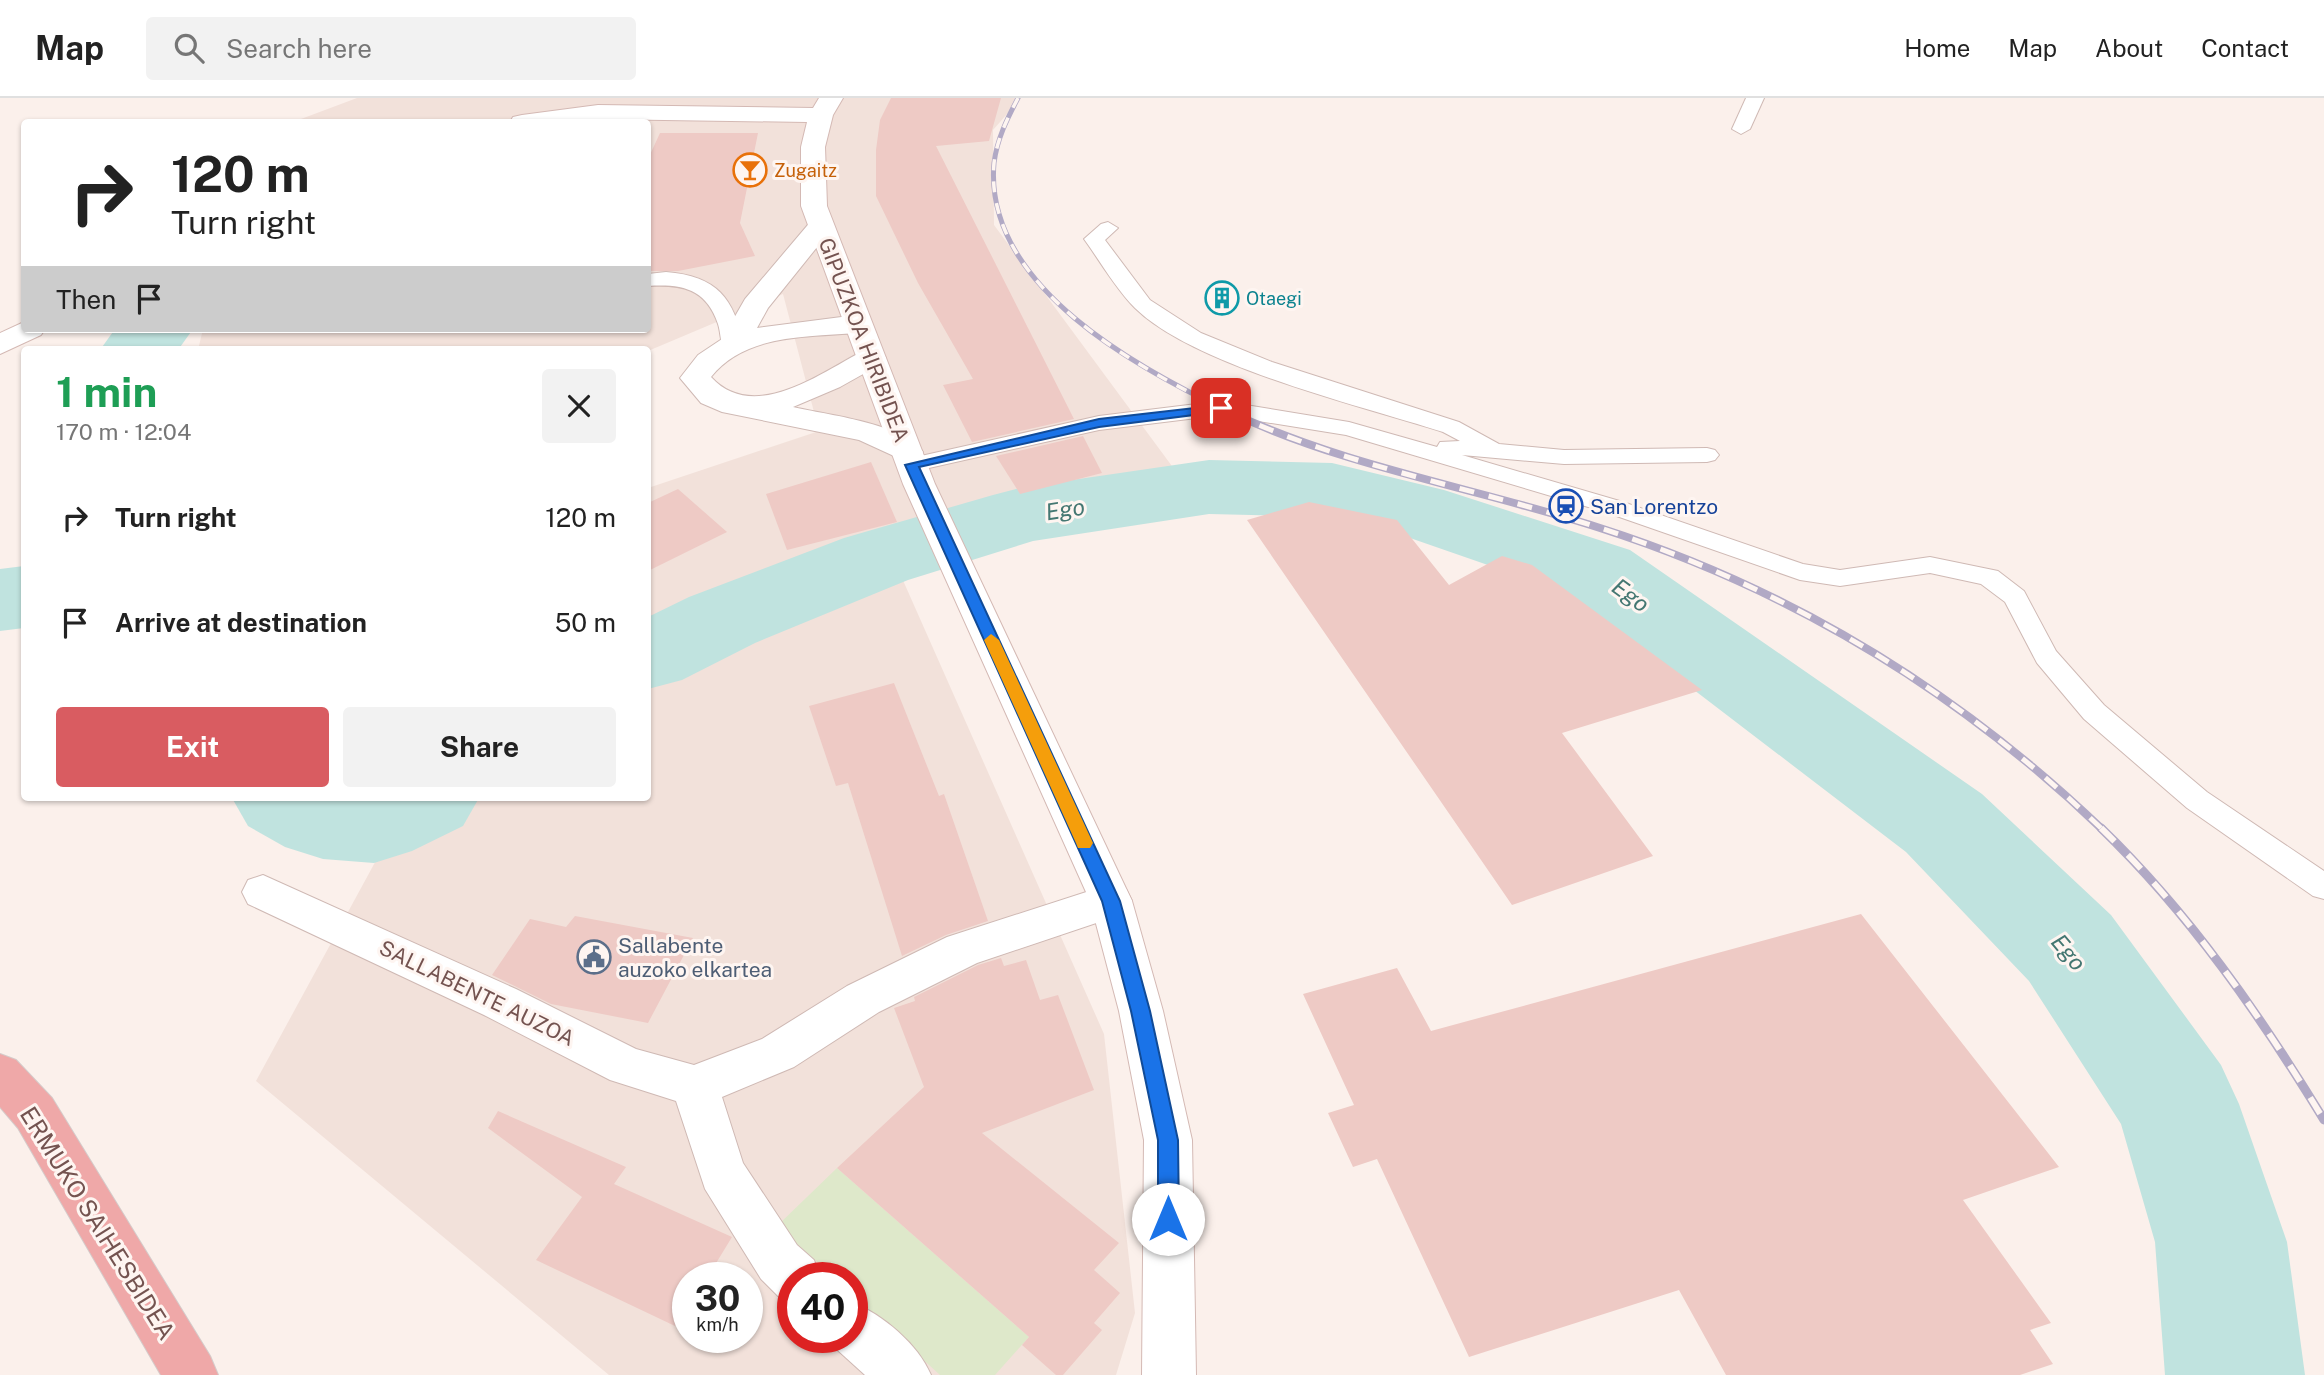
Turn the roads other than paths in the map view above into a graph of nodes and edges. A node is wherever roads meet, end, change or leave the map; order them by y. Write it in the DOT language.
graph roads {
  1 [pos="1755,98"];
  2 [pos="826,106"];
  3 [pos="545,119"];
  4 [pos="1741,130"];
  5 [pos="821,226"];
  6 [pos="1108,228"];
  7 [pos="651,280"];
  8 [pos="857,324"];
  9 [pos="23,333"];
  10 [pos="0,345"];
  11 [pos="733,346"];
  12 [pos="871,358"];
  13 [pos="748,407"];
  14 [pos="1349,429"];
  15 [pos="1494,450"];
  16 [pos="1707,455"];
  17 [pos="909,458"];
  18 [pos="2324,887"];
  19 [pos="263,892"];
  20 [pos="1111,901"];
  21 [pos="0,1074"];
  22 [pos="695,1086"];
  23 [pos="779,1262"];
  24 [pos="868,1342"];
  25 [pos="191,1375"];
  26 [pos="904,1375"];
  27 [pos="1170,1375"];
  1 -- 4 [label="lane"];
  2 -- 3 [label="street"];
  2 -- 5 [label="street, GIPUZKOA HIRIBIDEA"];
  5 -- 8 [label="street, GIPUZKOA HIRIBIDEA"];
  5 -- 11 [label="street"];
  6 -- 15 [label="lane"];
  7 -- 11 [label="lane"];
  8 -- 11 [label="street"];
  8 -- 12 [label="street, GIPUZKOA HIRIBIDEA"];
  9 -- 10 [label="street"];
  11 -- 13 [label="street"];
  12 -- 13 [label="street"];
  12 -- 17 [label="street, GIPUZKOA HIRIBIDEA"];
  13 -- 17 [label="street"];
  14 -- 15 [label="lane"];
  14 -- 17 [label="lane"];
  14 -- 18 [label="lane"];
  15 -- 16 [label="lane"];
  17 -- 20 [label="street, GIPUZKOA HIRIBIDEA"];
  19 -- 22 [label="street, SALLABENTE AUZOA"];
  20 -- 22 [label="street"];
  20 -- 27 [label="street, GIPUZKOA HIRIBIDEA"];
  21 -- 25 [label="highway, ERMUKO SAIHESBIDEA"];
  22 -- 23 [label="street"];
  24 -- 26 [label="street"];
}
